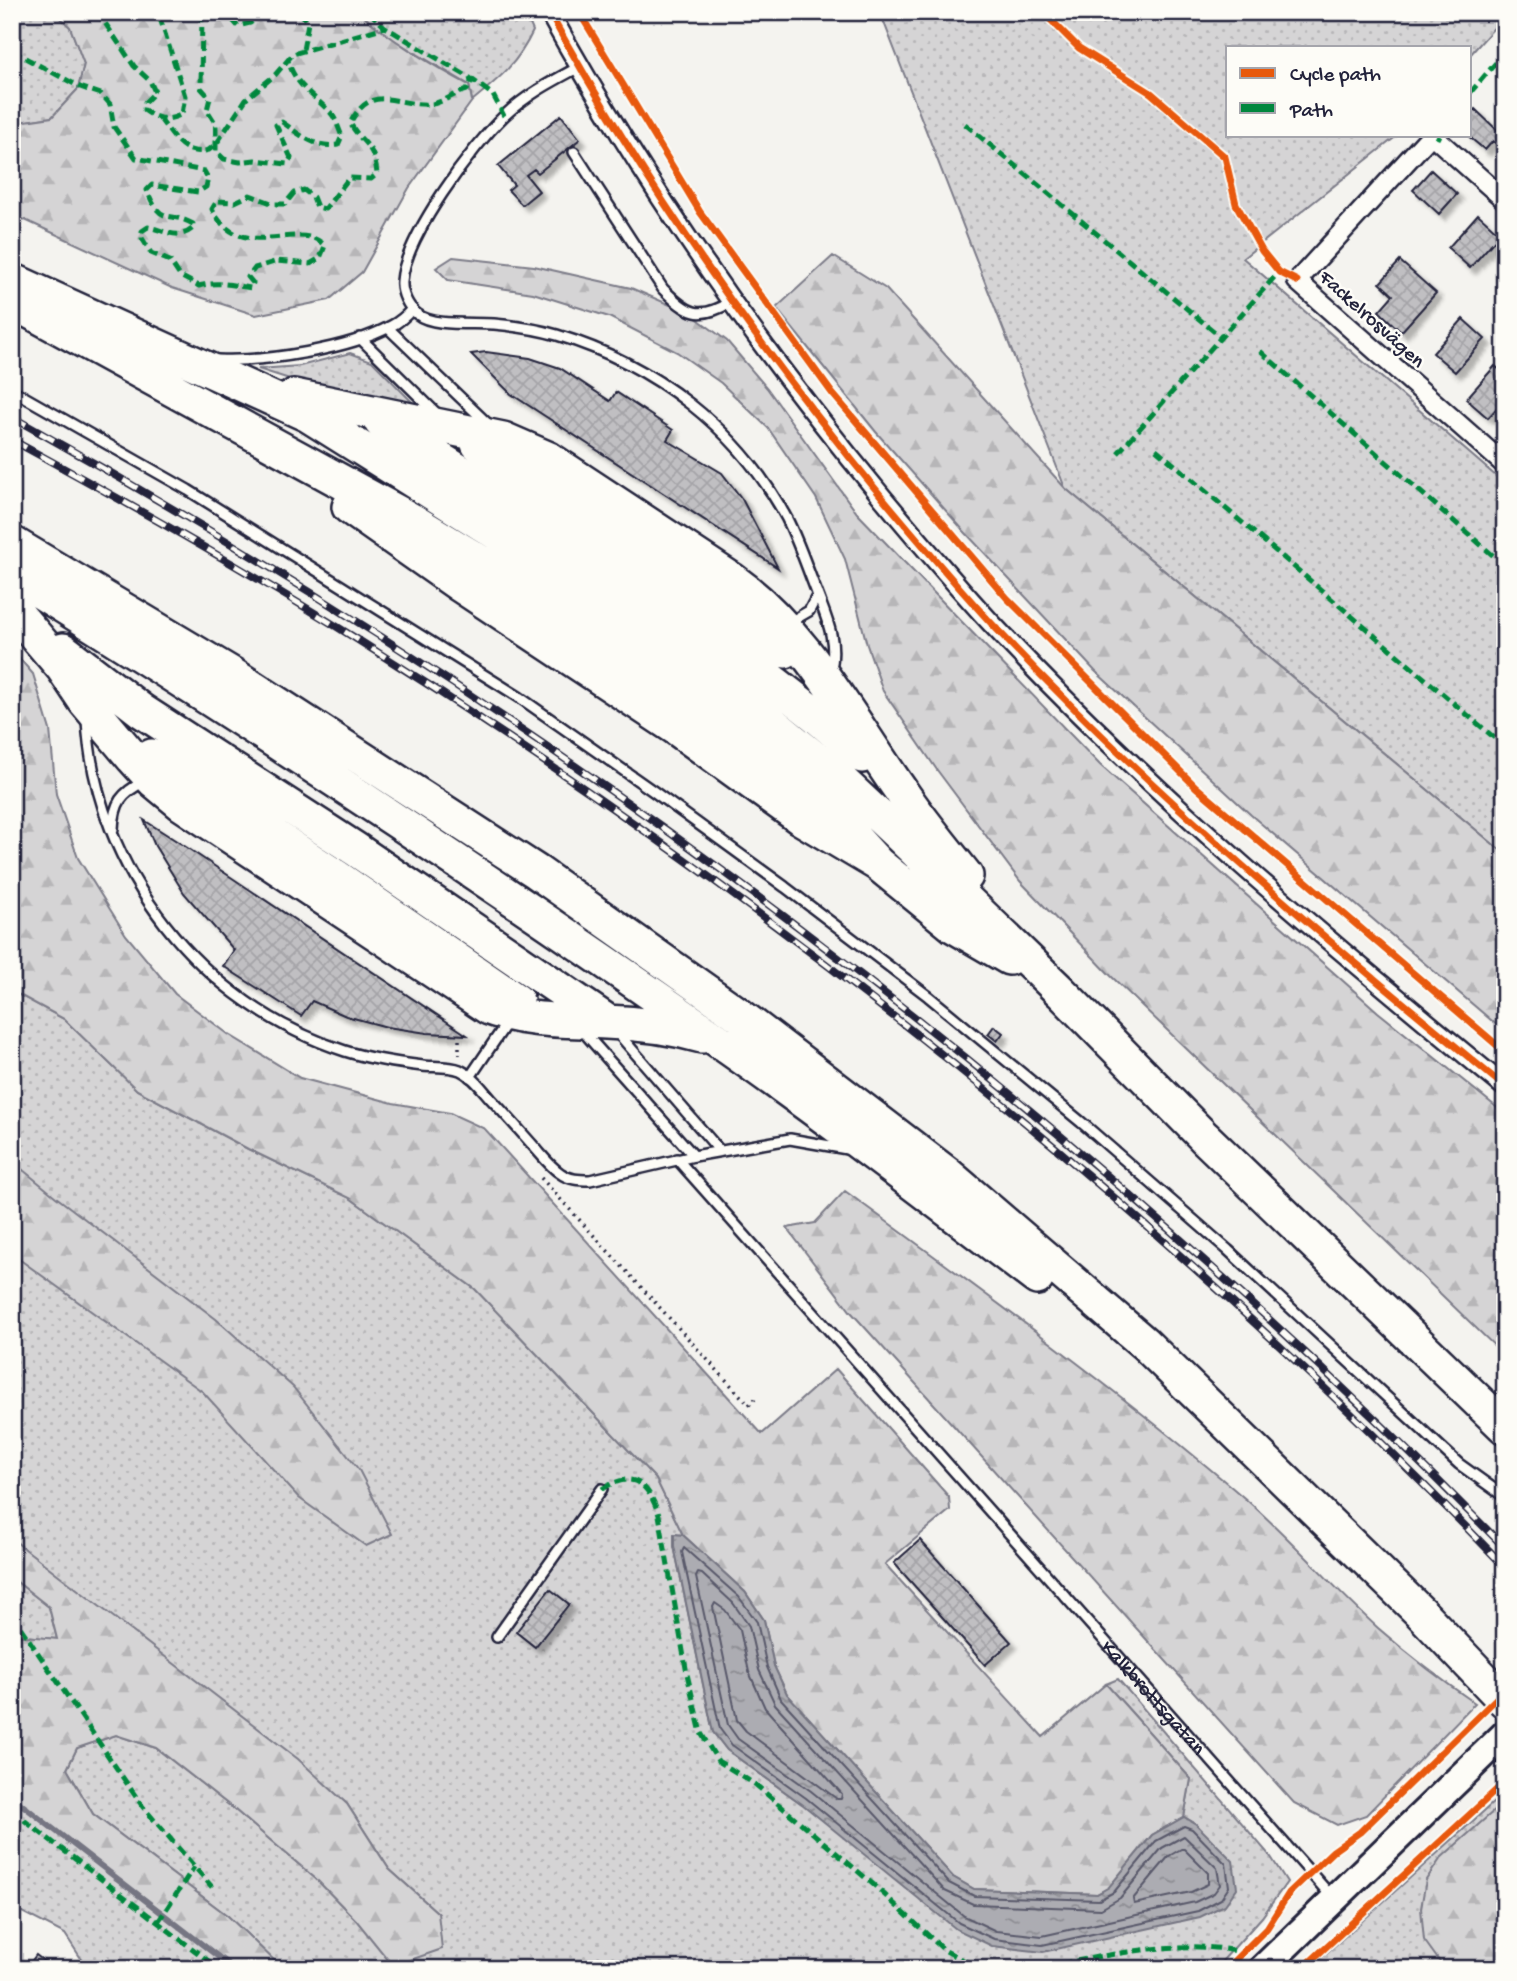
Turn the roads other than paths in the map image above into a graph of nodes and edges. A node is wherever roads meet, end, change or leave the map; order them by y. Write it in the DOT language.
graph roads {
  1 [pos="549,12"];
  2 [pos="579,67"];
  3 [pos="1431,136"];
  4 [pos="1433,136"];
  5 [pos="574,152"];
  6 [pos="1505,200"];
  7 [pos="12,280"];
  8 [pos="12,302"];
  9 [pos="731,302"];
  10 [pos="412,309"];
  11 [pos="388,328"];
  12 [pos="360,338"];
  13 [pos="184,359"];
  14 [pos="243,385"];
  15 [pos="12,390"];
  16 [pos="316,402"];
  17 [pos="363,411"];
  18 [pos="406,419"];
  19 [pos="228,421"];
  20 [pos="455,429"];
  21 [pos="503,439"];
  22 [pos="1505,465"];
  23 [pos="12,537"];
  24 [pos="12,546"];
  25 [pos="12,574"];
  26 [pos="12,582"];
  27 [pos="12,590"];
  28 [pos="817,596"];
  29 [pos="12,608"];
  30 [pos="749,623"];
  31 [pos="784,624"];
  32 [pos="63,668"];
  33 [pos="828,685"];
  34 [pos="85,701"];
  35 [pos="111,731"];
  36 [pos="866,739"];
  37 [pos="153,780"];
  38 [pos="902,793"];
  39 [pos="900,836"];
  40 [pos="112,838"];
  41 [pos="438,895"];
  42 [pos="486,901"];
  43 [pos="1061,992"];
  44 [pos="543,1018"];
  45 [pos="608,1022"];
  46 [pos="674,1028"];
  47 [pos="728,1028"];
  48 [pos="470,1077"];
  49 [pos="1505,1087"];
  50 [pos="720,1151"];
  51 [pos="872,1154"];
  52 [pos="694,1156"];
  53 [pos="677,1159"];
  54 [pos="1505,1427"];
  55 [pos="602,1489"];
  56 [pos="1505,1497"];
  57 [pos="1317,1513"];
  58 [pos="497,1637"];
  59 [pos="1505,1701"];
  60 [pos="1505,1734"];
  61 [pos="1334,1900"];
  62 [pos="1262,1969"];
  1 -- 2 [label="street"];
  2 -- 9 [label="street"];
  2 -- 10 [label="lane"];
  3 -- 22 [label="street, Fackelrosvägen"];
  4 -- 6 [label="street"];
  5 -- 9 [label="lane"];
  7 -- 13 [label="highway"];
  8 -- 19 [label="highway"];
  9 -- 49 [label="street"];
  10 -- 11 [label="lane"];
  10 -- 28 [label="lane"];
  11 -- 12 [label="lane"];
  11 -- 21 [label="lane"];
  12 -- 13 [label="lane"];
  12 -- 20 [label="lane"];
  13 -- 14 [label="highway"];
  14 -- 16 [label="highway"];
  14 -- 39 [label="highway"];
  15 -- 56 [label="lane"];
  16 -- 17 [label="highway"];
  16 -- 39 [label="highway"];
  17 -- 18 [label="highway"];
  17 -- 38 [label="highway"];
  18 -- 20 [label="highway"];
  18 -- 36 [label="highway"];
  19 -- 39 [label="highway"];
  19 -- 43 [label="highway"];
  20 -- 21 [label="highway"];
  20 -- 30 [label="highway"];
  21 -- 31 [label="highway"];
  23 -- 47 [label="highway"];
  24 -- 47 [label="highway"];
  25 -- 47 [label="highway"];
  26 -- 42 [label="highway"];
  27 -- 41 [label="highway"];
  28 -- 31 [label="lane"];
  28 -- 33 [label="lane"];
  29 -- 32 [label="highway"];
  29 -- 41 [label="highway"];
  30 -- 31 [label="lane"];
  30 -- 33 [label="highway"];
  31 -- 33 [label="highway"];
  32 -- 34 [label="highway"];
  32 -- 44 [label="highway"];
  33 -- 36 [label="highway"];
  34 -- 35 [label="highway"];
  34 -- 40 [label="lane"];
  35 -- 37 [label="highway"];
  35 -- 44 [label="highway"];
  36 -- 38 [label="highway"];
  37 -- 40 [label="lane"];
  37 -- 44 [label="highway"];
  38 -- 43 [label="highway"];
  39 -- 43 [label="highway"];
  40 -- 48 [label="lane"];
  41 -- 42 [label="highway"];
  41 -- 45 [label="highway"];
  42 -- 46 [label="highway"];
  43 -- 54 [label="highway"];
  44 -- 45 [label="highway"];
  44 -- 48 [label="lane"];
  44 -- 52 [label="lane"];
  45 -- 46 [label="highway"];
  45 -- 50 [label="lane"];
  46 -- 47 [label="highway"];
  47 -- 51 [label="highway"];
  47 -- 57 [label="highway"];
  48 -- 53 [label="lane"];
  50 -- 51 [label="lane"];
  50 -- 52 [label="lane"];
  51 -- 57 [label="highway"];
  52 -- 53 [label="lane"];
  53 -- 61 [label="lane, Kalkbrottsgatan"];
  55 -- 58 [label="lane"];
  57 -- 59 [label="highway"];
  60 -- 61 [label="street"];
  61 -- 62 [label="street"];
}
